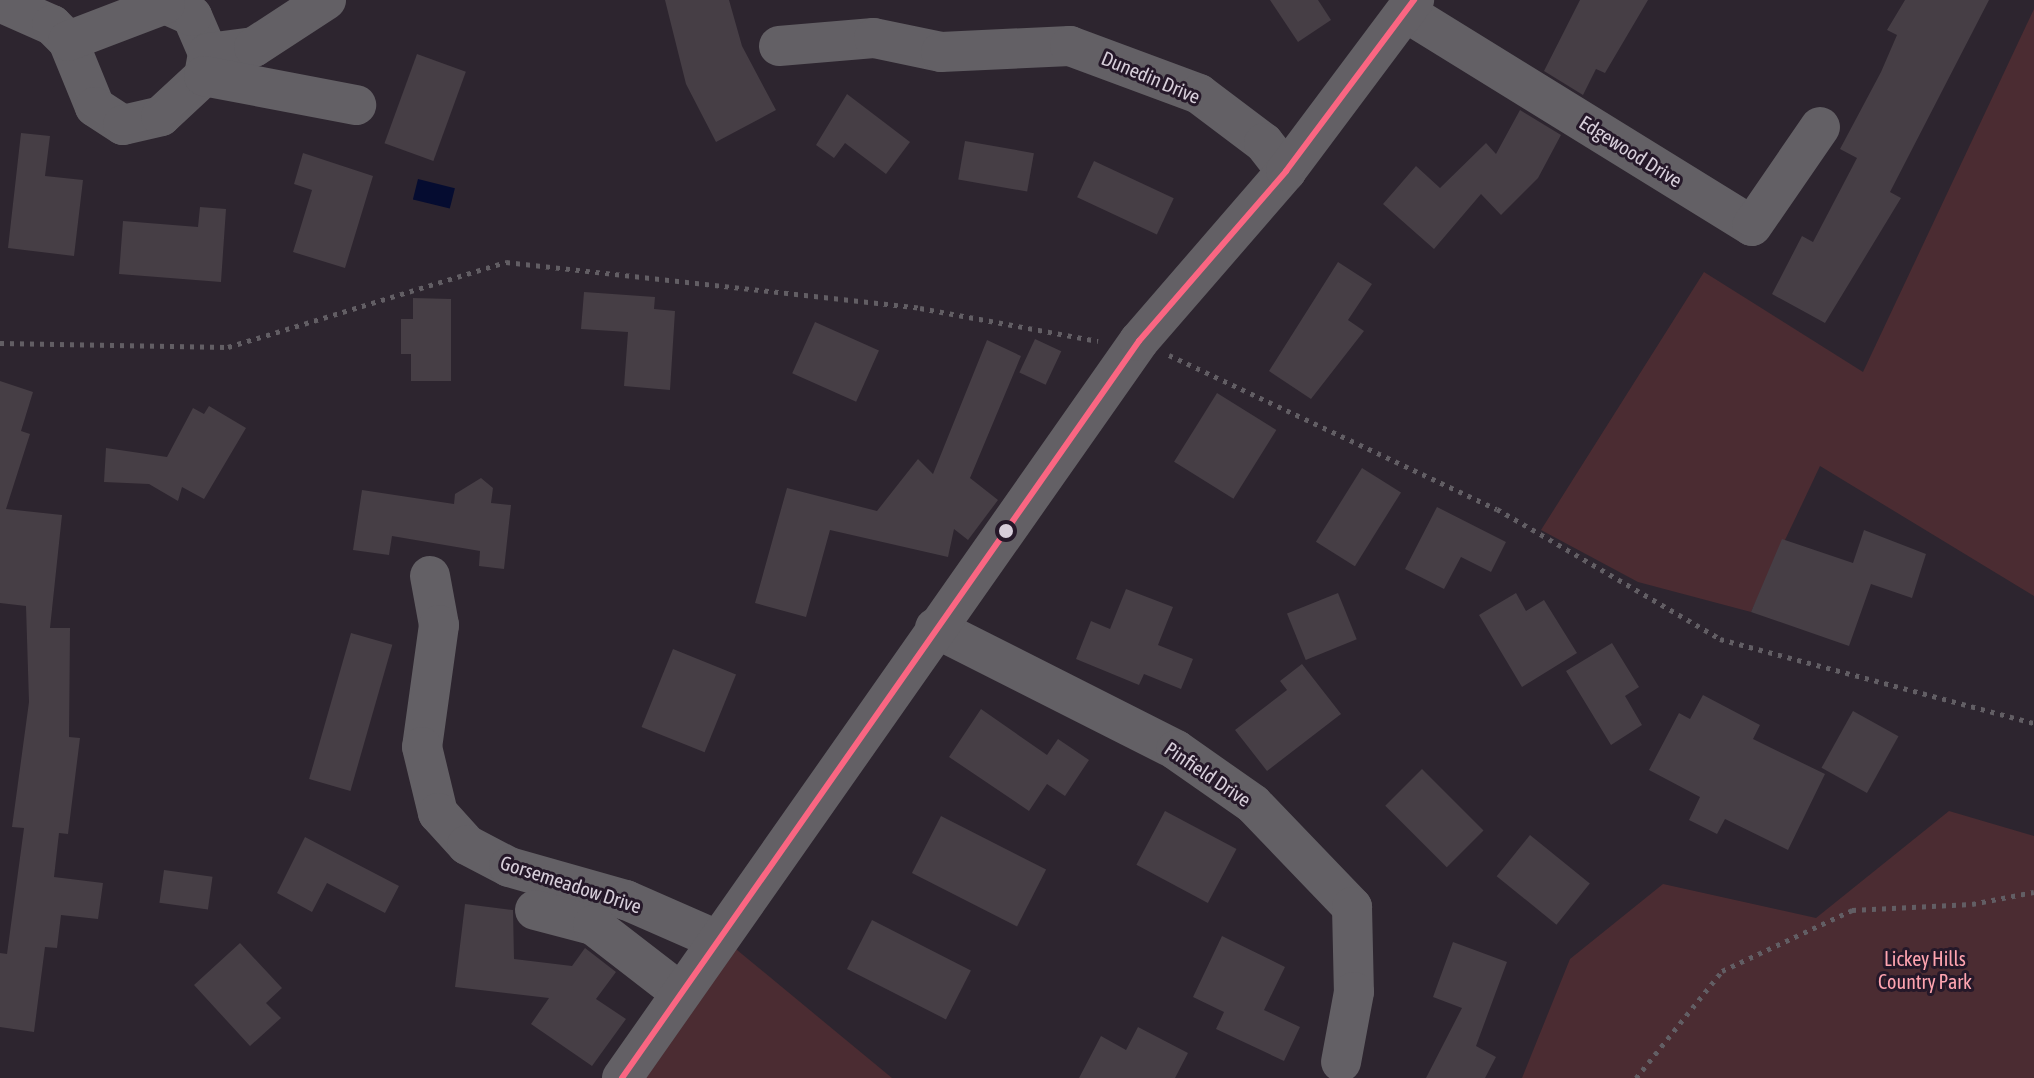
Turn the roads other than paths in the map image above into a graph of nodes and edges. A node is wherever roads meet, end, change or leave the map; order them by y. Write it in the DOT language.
graph roads {
  1 [pos="326,0"];
  2 [pos="0,2"];
  3 [pos="1410,6"];
  4 [pos="205,8"];
  5 [pos="68,41"];
  6 [pos="779,46"];
  7 [pos="206,65"];
  8 [pos="356,105"];
  9 [pos="1820,127"];
  10 [pos="1286,171"];
  11 [pos="430,576"];
  12 [pos="935,628"];
  13 [pos="535,910"];
  14 [pos="717,940"];
  15 [pos="681,993"];
  16 [pos="1341,1062"];
  17 [pos="622,1078"];
  1 -- 7 [label="street"];
  2 -- 5 [label="street"];
  3 -- 9 [label="street, Edgewood Drive"];
  3 -- 10 [label="street"];
  4 -- 5 [label="street"];
  4 -- 7 [label="street"];
  5 -- 7 [label="street"];
  6 -- 10 [label="street, Dunedin Drive"];
  7 -- 8 [label="street"];
  10 -- 12 [label="street"];
  11 -- 14 [label="street, Gorsemeadow Drive"];
  12 -- 14 [label="street"];
  12 -- 16 [label="street, Pinfield Drive"];
  13 -- 15 [label="street"];
  14 -- 15 [label="street"];
  15 -- 17 [label="street"];
}
